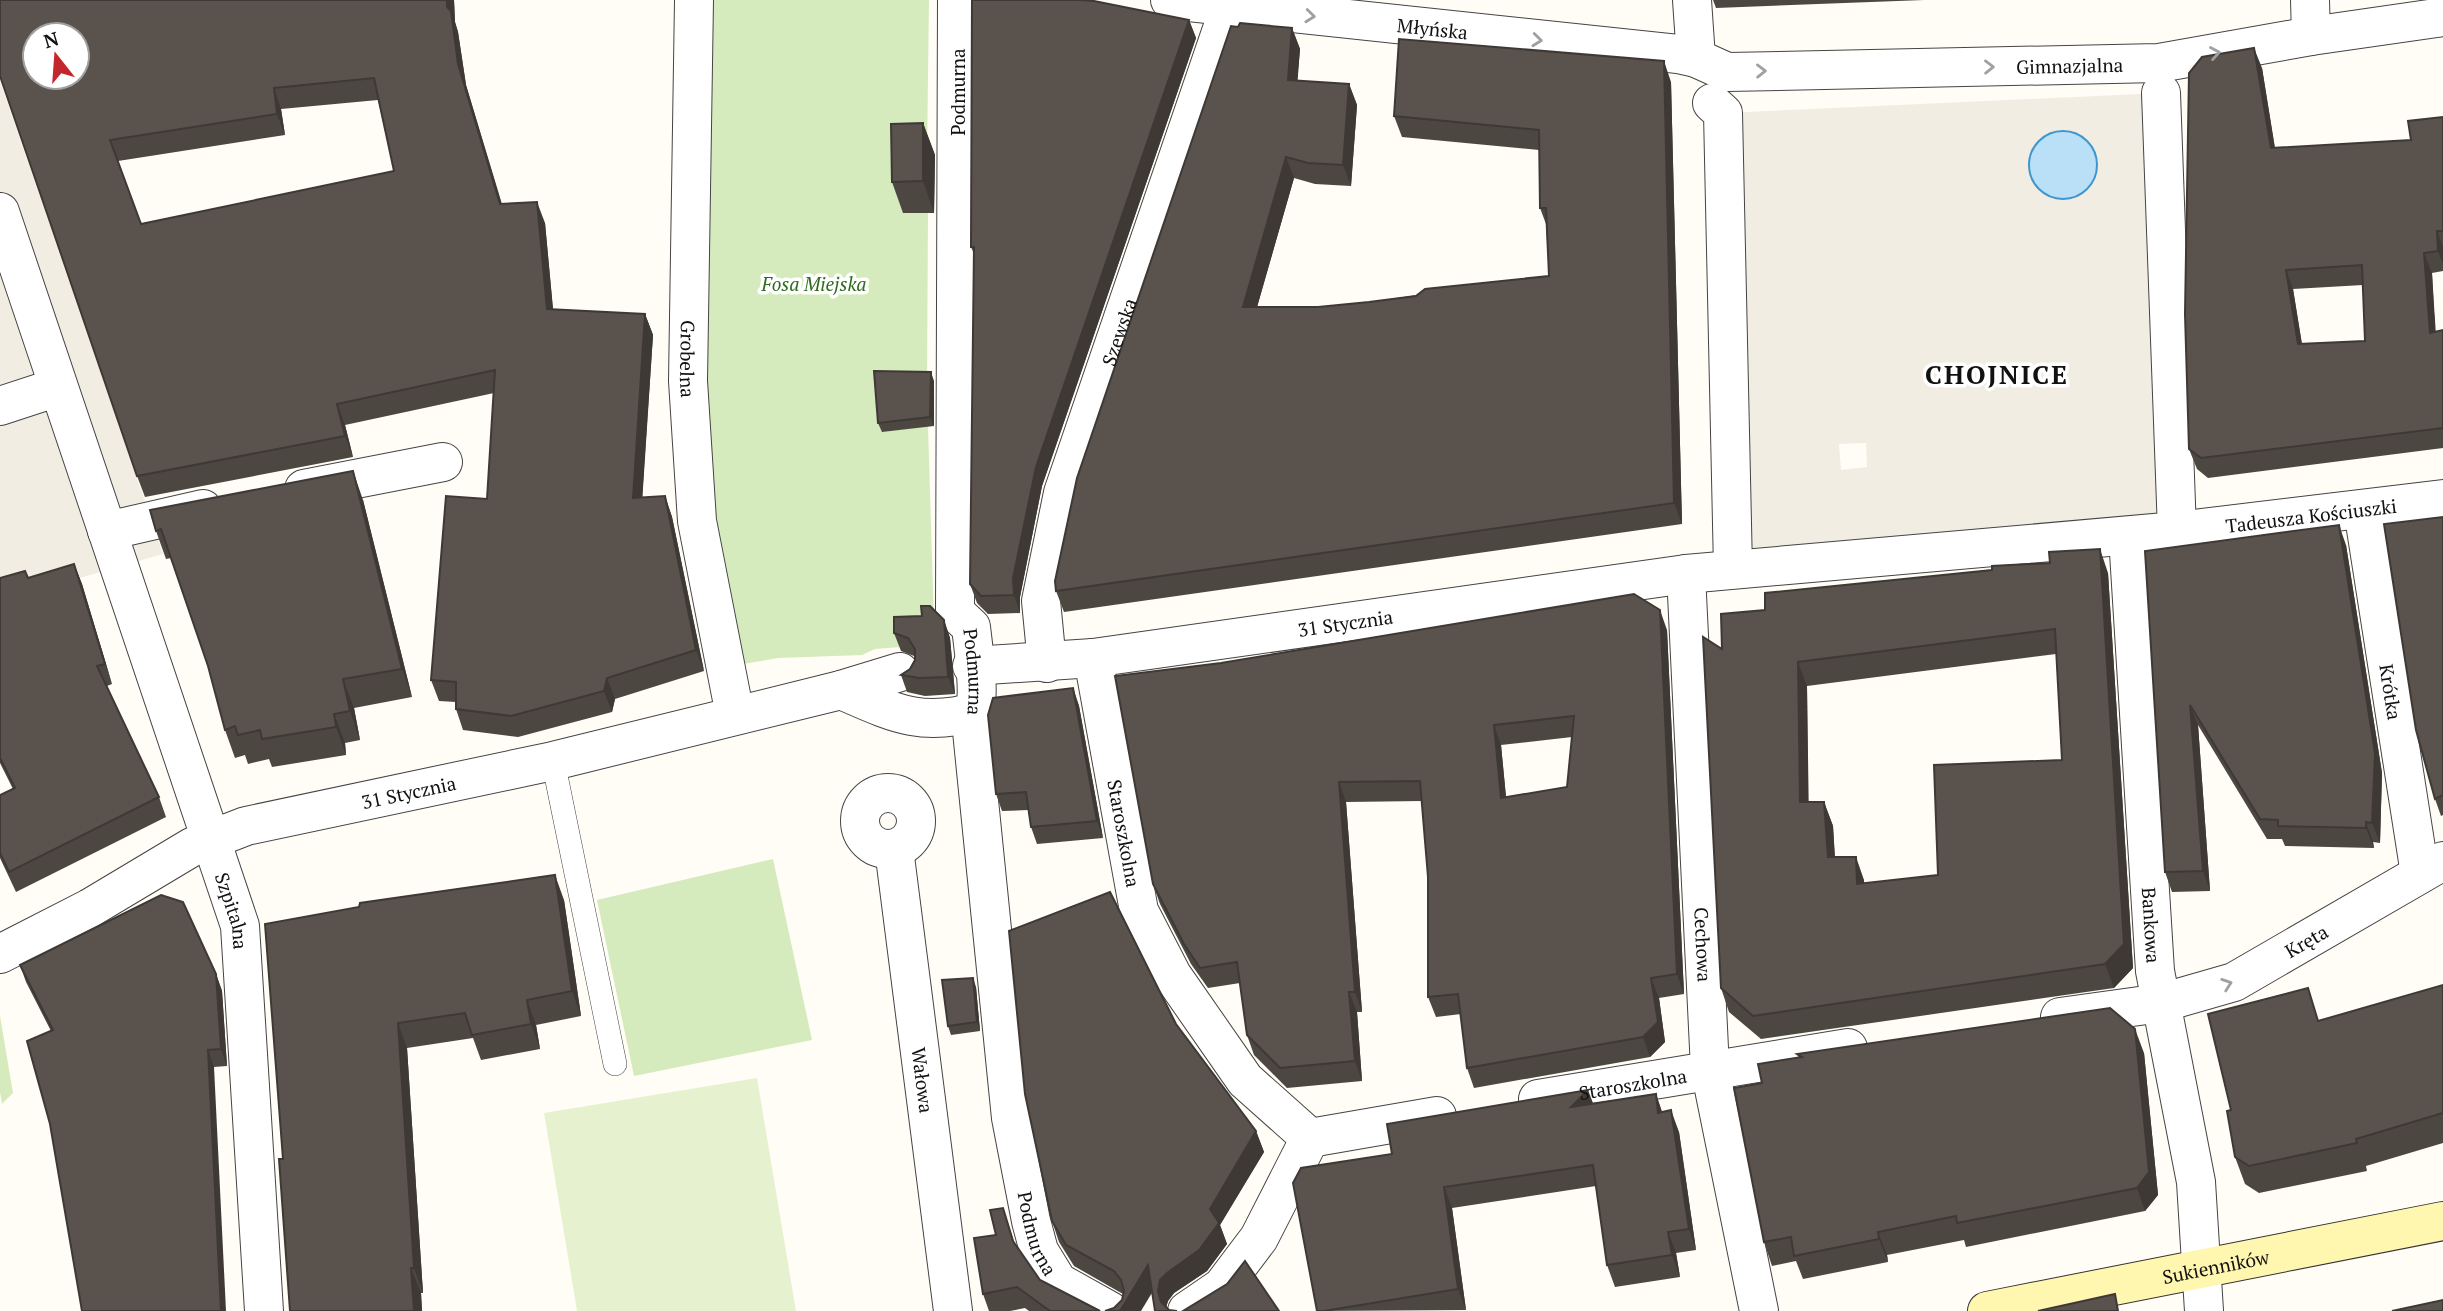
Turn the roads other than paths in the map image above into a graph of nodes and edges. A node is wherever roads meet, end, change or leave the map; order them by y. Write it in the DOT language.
graph roads {
  1 [pos="694,0"];
  2 [pos="957,0"];
  3 [pos="1170,0"];
  4 [pos="1692,0"];
  5 [pos="1232,4"];
  6 [pos="2443,17"];
  7 [pos="2310,18"];
  8 [pos="1696,58"];
  9 [pos="2161,93"];
  10 [pos="1712,103"];
  11 [pos="0,212"];
  12 [pos="58,387"];
  13 [pos="0,406"];
  14 [pos="443,462"];
  15 [pos="2443,499"];
  16 [pos="2363,510"];
  17 [pos="107,531"];
  18 [pos="2177,531"];
  19 [pos="2128,536"];
  20 [pos="1713,571"];
  21 [pos="1093,658"];
  22 [pos="1047,663"];
  23 [pos="974,667"];
  24 [pos="900,672"];
  25 [pos="841,690"];
  26 [pos="978,711"];
  27 [pos="735,715"];
  28 [pos="553,761"];
  29 [pos="211,839"];
  30 [pos="894,849"];
  31 [pos="2431,867"];
  32 [pos="0,954"];
  33 [pos="2161,1003"];
  34 [pos="2024,1022"];
  35 [pos="1888,1042"];
  36 [pos="615,1064"];
  37 [pos="1710,1069"];
  38 [pos="1310,1138"];
  39 [pos="2443,1221"];
  40 [pos="2201,1269"];
  41 [pos="264,1311"];
  42 [pos="953,1311"];
  43 [pos="1110,1311"];
  44 [pos="1187,1311"];
  45 [pos="1759,1311"];
  46 [pos="1987,1311"];
  47 [pos="2204,1311"];
  1 -- 27 [label="street, Grobelna"];
  2 -- 23 [label="street, Podmurna"];
  3 -- 5 [label="street, Młyńska"];
  4 -- 8 [label="street"];
  5 -- 8 [label="street, Młyńska, one-way"];
  5 -- 22 [label="street, Szewska"];
  6 -- 7 [label="street, Gimnazjalna"];
  8 -- 7 [label="street, Gimnazjalna, one-way"];
  8 -- 10 [label="lane"];
  9 -- 18 [label="street"];
  10 -- 20 [label="street, Cechowa"];
  11 -- 12 [label="street, Szpitalna"];
  12 -- 13 [label="street"];
  12 -- 17 [label="street, Szpitalna"];
  14 -- 17 [label="street"];
  15 -- 16 [label="street, Tadeusza Kościuszki"];
  16 -- 18 [label="street, Tadeusza Kościuszki"];
  16 -- 31 [label="street, Krótka"];
  17 -- 29 [label="street, Szpitalna"];
  18 -- 19 [label="street, Tadeusza Kościuszki"];
  19 -- 20 [label="street, 31 Stycznia"];
  19 -- 33 [label="street, Bankowa"];
  20 -- 21 [label="street, 31 Stycznia"];
  20 -- 37 [label="street, Cechowa"];
  21 -- 22 [label="street, 31 Stycznia"];
  21 -- 38 [label="street, Staroszkolna"];
  22 -- 23 [label="street, 31 Stycznia"];
  23 -- 26 [label="street, Podmurna"];
  24 -- 25 [label="street, 31 Stycznia"];
  25 -- 26 [label="street"];
  25 -- 27 [label="street, 31 Stycznia"];
  26 -- 43 [label="street, Podmurna"];
  27 -- 28 [label="street, 31 Stycznia"];
  28 -- 29 [label="street, 31 Stycznia"];
  28 -- 36 [label="lane"];
  29 -- 32 [label="street, 31 Stycznia"];
  29 -- 41 [label="street, Szpitalna"];
  30 -- 42 [label="street, Wałowa"];
  33 -- 31 [label="street, Kręta, one-way"];
  33 -- 34 [label="street"];
  33 -- 40 [label="street, Bankowa"];
  35 -- 37 [label="street, Staroszkolna"];
  37 -- 38 [label="street, Staroszkolna"];
  37 -- 45 [label="street, Cechowa"];
  38 -- 44 [label="street"];
  39 -- 40 [label="main road, Sukienników"];
  40 -- 46 [label="main road, Sukienników"];
  40 -- 47 [label="street, Bankowa"];
}
